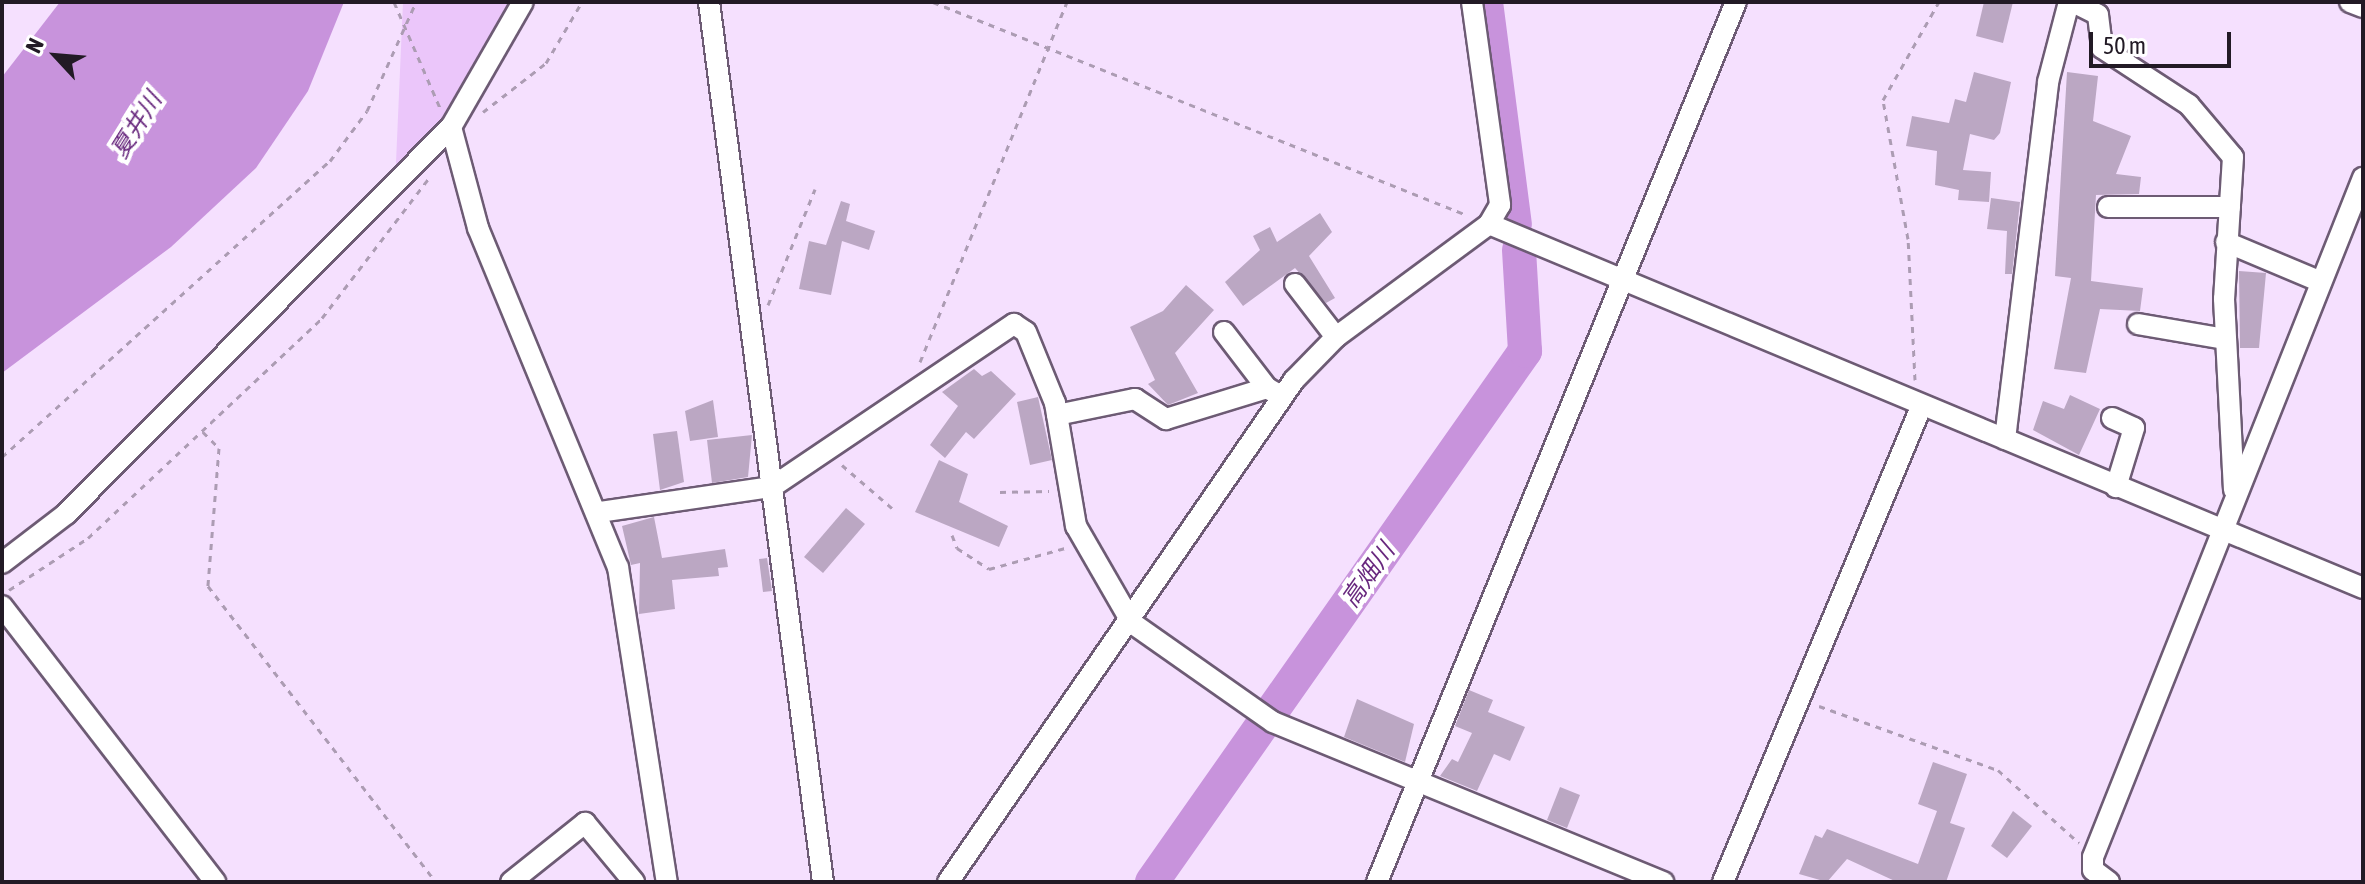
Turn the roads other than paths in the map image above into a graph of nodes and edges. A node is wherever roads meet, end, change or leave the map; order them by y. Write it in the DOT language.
graph roads {
  1 [pos="523,2"];
  2 [pos="709,2"];
  3 [pos="1472,2"];
  4 [pos="1736,2"];
  5 [pos="2071,2"];
  6 [pos="2350,2"];
  7 [pos="2363,7"];
  8 [pos="452,132"];
  9 [pos="2363,178"];
  10 [pos="2108,207"];
  11 [pos="2230,207"];
  12 [pos="1489,224"];
  13 [pos="2226,242"];
  14 [pos="1623,281"];
  15 [pos="2321,282"];
  16 [pos="1295,284"];
  17 [pos="2138,324"];
  18 [pos="1224,332"];
  19 [pos="1336,337"];
  20 [pos="2225,339"];
  21 [pos="1274,392"];
  22 [pos="1917,405"];
  23 [pos="1057,415"];
  24 [pos="2112,418"];
  25 [pos="2005,439"];
  26 [pos="772,487"];
  27 [pos="2116,487"];
  28 [pos="2234,494"];
  29 [pos="600,512"];
  30 [pos="2219,529"];
  31 [pos="2,563"];
  32 [pos="2363,588"];
  33 [pos="2,606"];
  34 [pos="1132,623"];
  35 [pos="1417,785"];
  36 [pos="215,882"];
  37 [pos="511,882"];
  38 [pos="634,882"];
  39 [pos="667,882"];
  40 [pos="823,882"];
  41 [pos="948,882"];
  42 [pos="1377,882"];
  43 [pos="1664,882"];
  44 [pos="1723,882"];
  45 [pos="2108,882"];
  1 -- 8 [label="street"];
  2 -- 26 [label="street"];
  3 -- 12 [label="street"];
  4 -- 14 [label="street"];
  5 -- 11 [label="street"];
  5 -- 25 [label="street"];
  6 -- 7 [label="street"];
  8 -- 29 [label="street"];
  8 -- 31 [label="street"];
  9 -- 15 [label="street"];
  10 -- 11 [label="street"];
  11 -- 13 [label="street"];
  12 -- 14 [label="street"];
  12 -- 19 [label="street"];
  13 -- 15 [label="street"];
  13 -- 20 [label="street"];
  14 -- 22 [label="street"];
  14 -- 35 [label="street"];
  15 -- 28 [label="street"];
  16 -- 19 [label="street"];
  17 -- 20 [label="street"];
  18 -- 21 [label="street"];
  19 -- 21 [label="street"];
  20 -- 28 [label="street"];
  21 -- 23 [label="street"];
  21 -- 34 [label="street"];
  22 -- 25 [label="street"];
  22 -- 44 [label="street"];
  23 -- 26 [label="street"];
  23 -- 34 [label="street"];
  24 -- 27 [label="street"];
  25 -- 27 [label="street"];
  26 -- 29 [label="street"];
  26 -- 40 [label="street"];
  27 -- 30 [label="street"];
  28 -- 30 [label="street"];
  29 -- 39 [label="street"];
  30 -- 32 [label="street"];
  30 -- 45 [label="street"];
  33 -- 36 [label="street"];
  34 -- 35 [label="street"];
  34 -- 41 [label="street"];
  35 -- 42 [label="street"];
  35 -- 43 [label="street"];
  37 -- 38 [label="street"];
}
